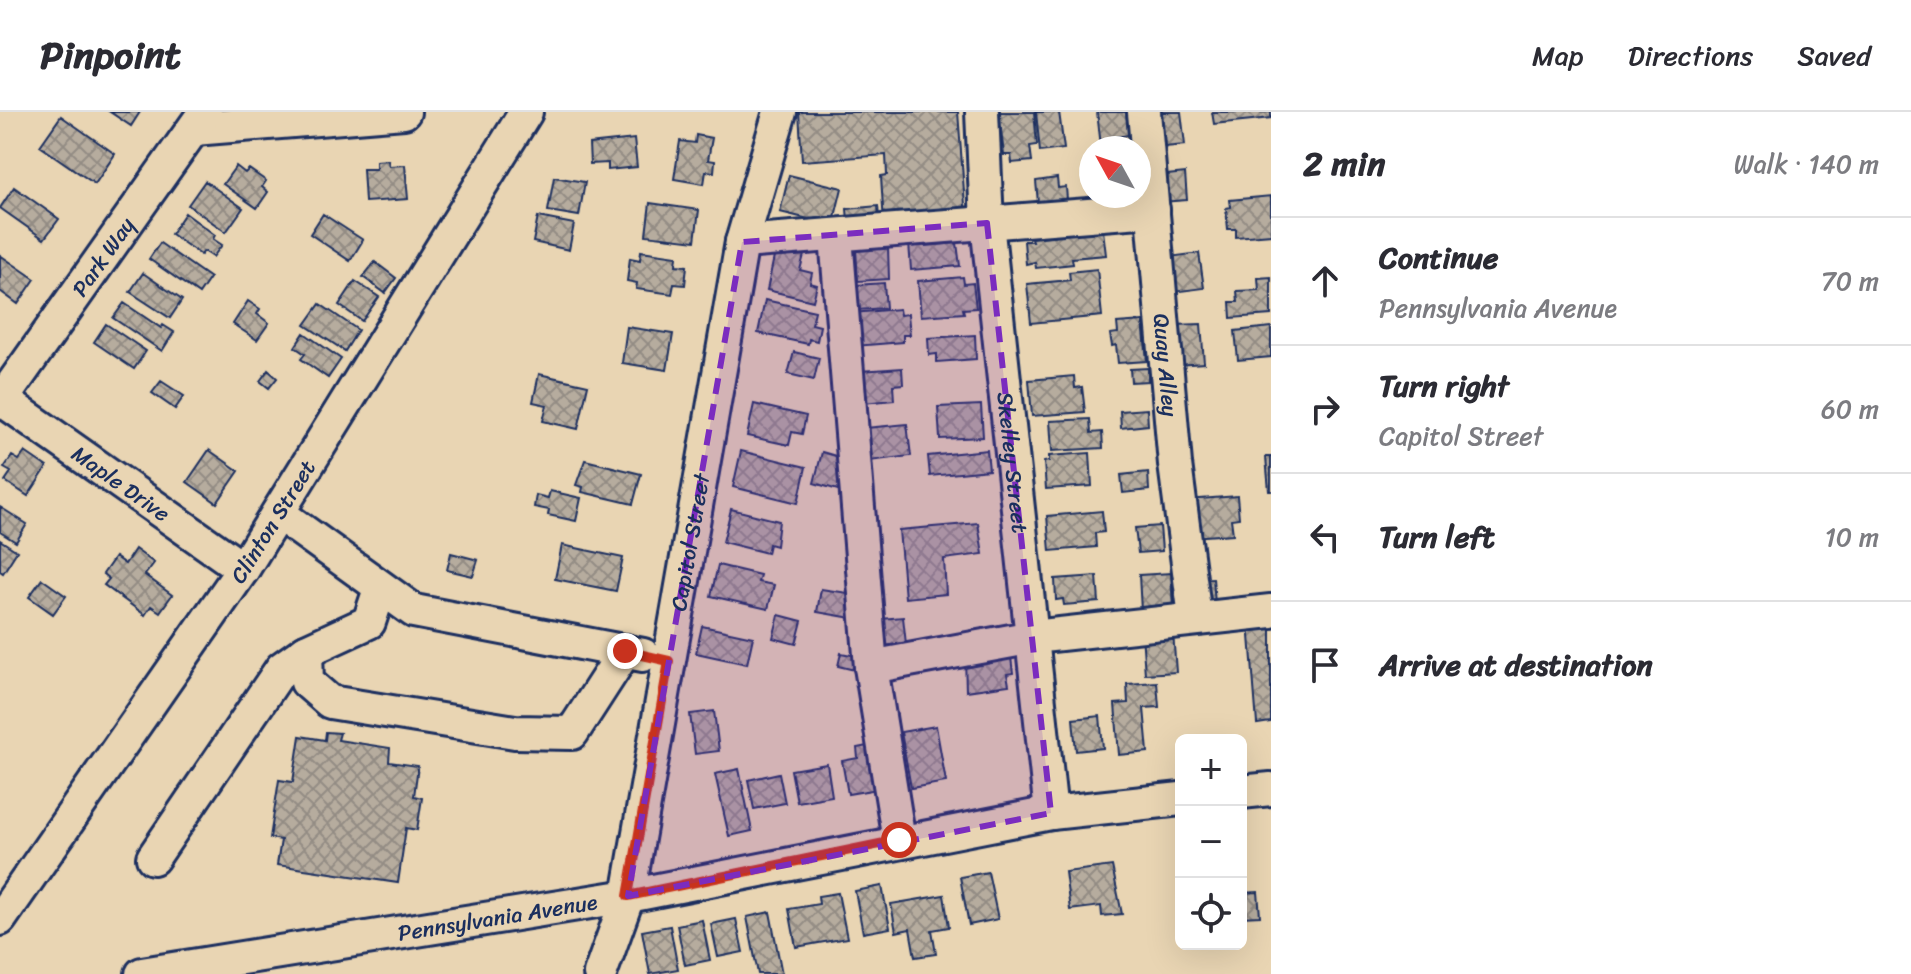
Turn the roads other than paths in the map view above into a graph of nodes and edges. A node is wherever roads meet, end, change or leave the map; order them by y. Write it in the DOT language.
graph roads {
  1 [pos="404,112"];
  2 [pos="526,112"];
  3 [pos="780,112"];
  4 [pos="982,112"];
  5 [pos="1144,112"];
  6 [pos="199,121"];
  7 [pos="1153,210"];
  8 [pos="987,223"];
  9 [pos="836,237"];
  10 [pos="742,242"];
  11 [pos="1,400"];
  12 [pos="278,513"];
  13 [pos="243,569"];
  14 [pos="380,589"];
  15 [pos="1271,611"];
  16 [pos="1195,617"];
  17 [pos="1033,637"];
  18 [pos="306,651"];
  19 [pos="625,651"];
  20 [pos="669,661"];
  21 [pos="871,667"];
  22 [pos="1271,789"];
  23 [pos="1247,791"];
  24 [pos="1175,800"];
  25 [pos="1051,813"];
  26 [pos="899,840"];
  27 [pos="153,858"];
  28 [pos="628,896"];
  29 [pos="0,919"];
  30 [pos="142,974"];
  31 [pos="600,974"];
  1 -- 6 [label="street"];
  2 -- 12 [label="street, Clinton Street"];
  3 -- 10 [label="street, Capitol Street"];
  4 -- 8 [label="street, Skelley Street"];
  5 -- 7 [label="street, Quay Alley"];
  6 -- 11 [label="street, Park Way"];
  7 -- 8 [label="street"];
  7 -- 16 [label="street, Quay Alley"];
  8 -- 9 [label="street"];
  8 -- 17 [label="street, Skelley Street"];
  9 -- 10 [label="street"];
  9 -- 21 [label="street"];
  10 -- 20 [label="street, Capitol Street"];
  11 -- 13 [label="street, Maple Drive"];
  12 -- 13 [label="street, Clinton Street"];
  12 -- 14 [label="street"];
  13 -- 29 [label="street, Clinton Street"];
  14 -- 18 [label="street"];
  14 -- 19 [label="street"];
  15 -- 16 [label="street"];
  16 -- 17 [label="street"];
  17 -- 21 [label="street"];
  17 -- 25 [label="street, Skelley Street"];
  18 -- 19 [label="street"];
  18 -- 27 [label="street"];
  19 -- 20 [label="street"];
  20 -- 28 [label="street, Capitol Street"];
  21 -- 26 [label="street"];
  22 -- 23 [label="street"];
  24 -- 25 [label="street, Pennsylvania Avenue"];
  25 -- 26 [label="street, Pennsylvania Avenue"];
  26 -- 28 [label="street, Pennsylvania Avenue"];
  28 -- 30 [label="street, Pennsylvania Avenue"];
  28 -- 31 [label="street, Capitol Street"];
}
